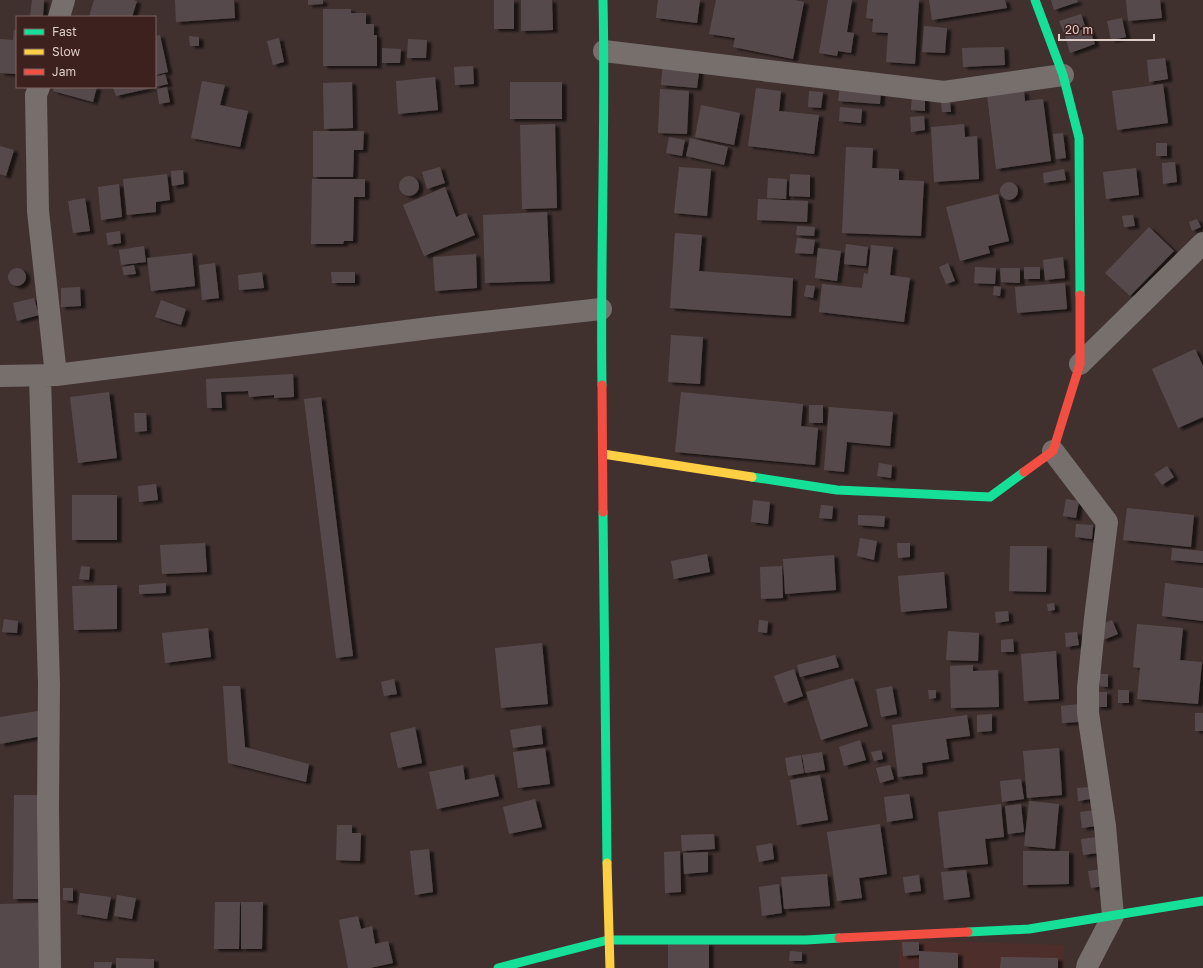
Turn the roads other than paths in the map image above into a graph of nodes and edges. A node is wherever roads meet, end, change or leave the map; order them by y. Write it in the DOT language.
graph roads {
  1 [pos="64,0"];
  2 [pos="603,0"];
  3 [pos="1035,0"];
  4 [pos="59,16"];
  5 [pos="604,51"];
  6 [pos="1063,75"];
  7 [pos="39,88"];
  8 [pos="1203,243"];
  9 [pos="601,309"];
  10 [pos="1080,364"];
  11 [pos="0,376"];
  12 [pos="48,376"];
  13 [pos="1053,450"];
  14 [pos="603,454"];
  15 [pos="1203,901"];
  16 [pos="1113,916"];
  17 [pos="608,940"];
  18 [pos="50,968"];
  19 [pos="498,968"];
  20 [pos="610,968"];
  21 [pos="1087,968"];
  1 -- 4 [label="street"];
  2 -- 5 [label="street"];
  3 -- 6 [label="street"];
  5 -- 6 [label="street"];
  5 -- 9 [label="street"];
  6 -- 10 [label="street"];
  7 -- 12 [label="street"];
  8 -- 10 [label="street"];
  9 -- 12 [label="street"];
  9 -- 14 [label="street"];
  10 -- 13 [label="street"];
  11 -- 12 [label="street"];
  12 -- 18 [label="street"];
  13 -- 14 [label="street"];
  13 -- 16 [label="street"];
  14 -- 17 [label="street"];
  15 -- 16 [label="street"];
  16 -- 17 [label="street"];
  16 -- 21 [label="street"];
  17 -- 19 [label="street"];
  17 -- 20 [label="street"];
}
